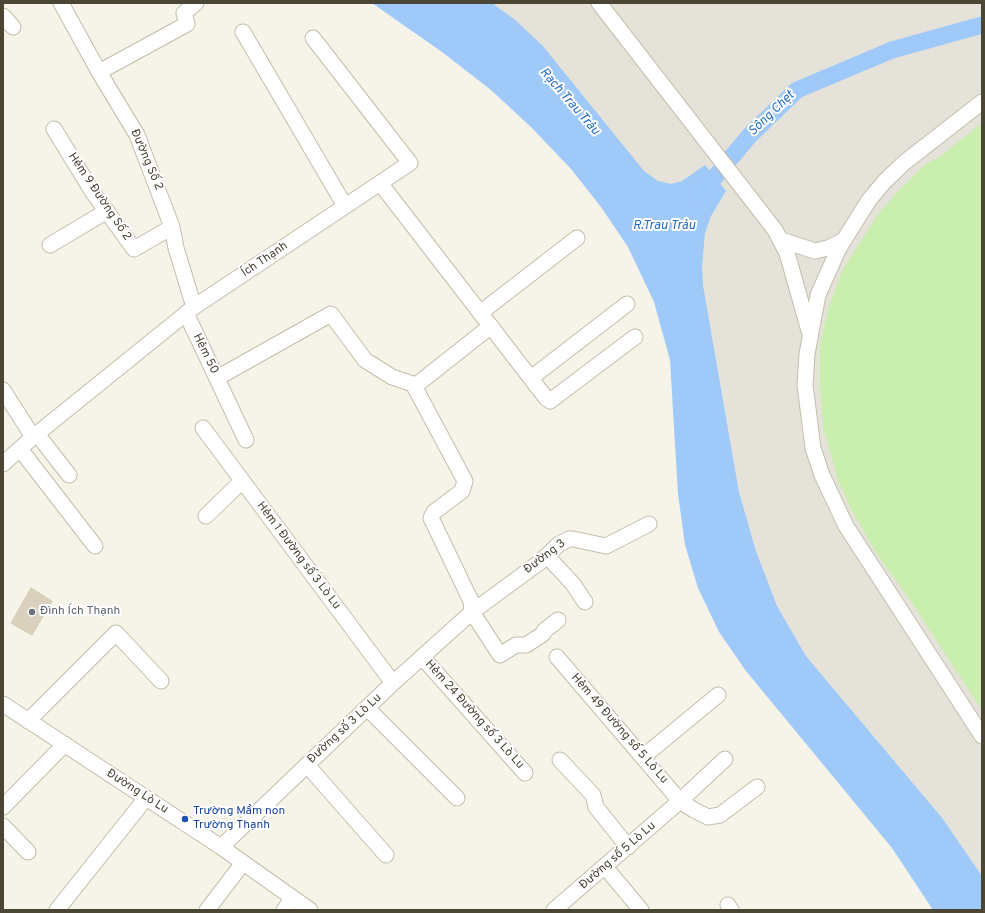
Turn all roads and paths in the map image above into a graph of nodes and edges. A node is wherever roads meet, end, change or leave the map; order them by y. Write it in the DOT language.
graph roads {
  1 [pos="61,3"];
  2 [pos="196,3"];
  3 [pos="599,3"];
  4 [pos="243,32"];
  5 [pos="313,38"];
  6 [pos="99,72"];
  7 [pos="982,102"];
  8 [pos="54,129"];
  9 [pos="380,183"];
  10 [pos="345,206"];
  11 [pos="106,211"];
  12 [pos="172,227"];
  13 [pos="577,238"];
  14 [pos="781,240"];
  15 [pos="844,240"];
  16 [pos="50,245"];
  17 [pos="627,304"];
  18 [pos="190,310"];
  19 [pos="480,313"];
  20 [pos="491,326"];
  21 [pos="810,333"];
  22 [pos="636,337"];
  23 [pos="217,378"];
  24 [pos="531,378"];
  25 [pos="415,386"];
  26 [pos="3,390"];
  27 [pos="203,428"];
  28 [pos="35,435"];
  29 [pos="246,440"];
  30 [pos="20,449"];
  31 [pos="3,464"];
  32 [pos="69,475"];
  33 [pos="242,481"];
  34 [pos="206,516"];
  35 [pos="649,524"];
  36 [pos="95,546"];
  37 [pos="547,556"];
  38 [pos="585,602"];
  39 [pos="472,612"];
  40 [pos="558,620"];
  41 [pos="557,657"];
  42 [pos="423,658"];
  43 [pos="161,680"];
  44 [pos="393,683"];
  45 [pos="718,695"];
  46 [pos="368,709"];
  47 [pos="6,710"];
  48 [pos="28,721"];
  49 [pos="982,736"];
  50 [pos="65,744"];
  51 [pos="644,756"];
  52 [pos="724,759"];
  53 [pos="560,760"];
  54 [pos="307,765"];
  55 [pos="525,772"];
  56 [pos="757,787"];
  57 [pos="146,798"];
  58 [pos="458,798"];
  59 [pos="680,801"];
  60 [pos="3,807"];
  61 [pos="3,826"];
  62 [pos="628,846"];
  63 [pos="222,847"];
  64 [pos="28,852"];
  65 [pos="386,855"];
  66 [pos="243,863"];
  67 [pos="605,867"];
  68 [pos="288,904"];
  69 [pos="58,910"];
  70 [pos="207,910"];
  71 [pos="310,910"];
  72 [pos="554,910"];
  73 [pos="641,910"];
  1 -- 6 [label="street, Đường Số 2"];
  2 -- 6 [label="street"];
  3 -- 14 [label="street"];
  4 -- 10 [label="street"];
  5 -- 9 [label="street, Ích Thạnh"];
  6 -- 12 [label="street, Đường Số 2"];
  7 -- 15 [label="street"];
  8 -- 11 [label="street, Hẻm 9 Đường Số 2"];
  9 -- 10 [label="street, Ích Thạnh"];
  9 -- 19 [label="street"];
  10 -- 18 [label="street, Ích Thạnh"];
  11 -- 12 [label="street, Hẻm 9 Đường Số 2"];
  11 -- 16 [label="street"];
  12 -- 18 [label="street, Đường Số 2"];
  13 -- 19 [label="street"];
  14 -- 15 [label="street"];
  14 -- 21 [label="street"];
  15 -- 21 [label="street"];
  17 -- 24 [label="street"];
  18 -- 23 [label="street, Hẻm 50"];
  18 -- 28 [label="street, Ích Thạnh"];
  19 -- 20 [label="street"];
  20 -- 24 [label="street"];
  20 -- 25 [label="street"];
  21 -- 49 [label="street"];
  22 -- 24 [label="street"];
  23 -- 25 [label="street"];
  23 -- 29 [label="street, Hẻm 50"];
  25 -- 39 [label="street"];
  26 -- 28 [label="street"];
  27 -- 33 [label="street, Hẻm 1 Đường số 3 Lò Lu"];
  28 -- 30 [label="street, Ích Thạnh"];
  28 -- 32 [label="street"];
  30 -- 31 [label="street, Ích Thạnh"];
  30 -- 36 [label="street"];
  33 -- 34 [label="street"];
  33 -- 44 [label="street, Hẻm 1 Đường số 3 Lò Lu"];
  35 -- 37 [label="street, Đường 3"];
  37 -- 38 [label="street"];
  37 -- 39 [label="street, Đường 3"];
  39 -- 40 [label="street"];
  39 -- 42 [label="street, Đường số 3 Lò Lu"];
  41 -- 51 [label="street, Hẻm 49 Đường số 5 Lò Lu"];
  42 -- 44 [label="street, Đường số 3 Lò Lu"];
  42 -- 55 [label="street, Hẻm 24 Đường số 3 Lò Lu"];
  43 -- 48 [label="street"];
  44 -- 46 [label="street, Đường số 3 Lò Lu"];
  45 -- 51 [label="street"];
  46 -- 54 [label="street, Đường số 3 Lò Lu"];
  46 -- 58 [label="street"];
  47 -- 48 [label="street, Đường Lò Lu"];
  48 -- 50 [label="street, Đường Lò Lu"];
  50 -- 57 [label="street, Đường Lò Lu"];
  50 -- 60 [label="street"];
  51 -- 59 [label="street, Hẻm 49 Đường số 5 Lò Lu"];
  52 -- 59 [label="street, Đường số 5 Lò Lu"];
  53 -- 62 [label="street"];
  54 -- 63 [label="street, Đường số 3 Lò Lu"];
  54 -- 65 [label="street"];
  56 -- 59 [label="street"];
  57 -- 63 [label="street, Đường Lò Lu"];
  57 -- 69 [label="street"];
  59 -- 62 [label="street, Đường số 5 Lò Lu"];
  61 -- 64 [label="street"];
  62 -- 67 [label="street, Đường số 5 Lò Lu"];
  63 -- 66 [label="street, Đường Lò Lu"];
  66 -- 68 [label="street, Đường Lò Lu"];
  66 -- 70 [label="street"];
  67 -- 72 [label="street, Đường số 5 Lò Lu"];
  67 -- 73 [label="street"];
  68 -- 71 [label="street, Đường Lò Lu"];
}
